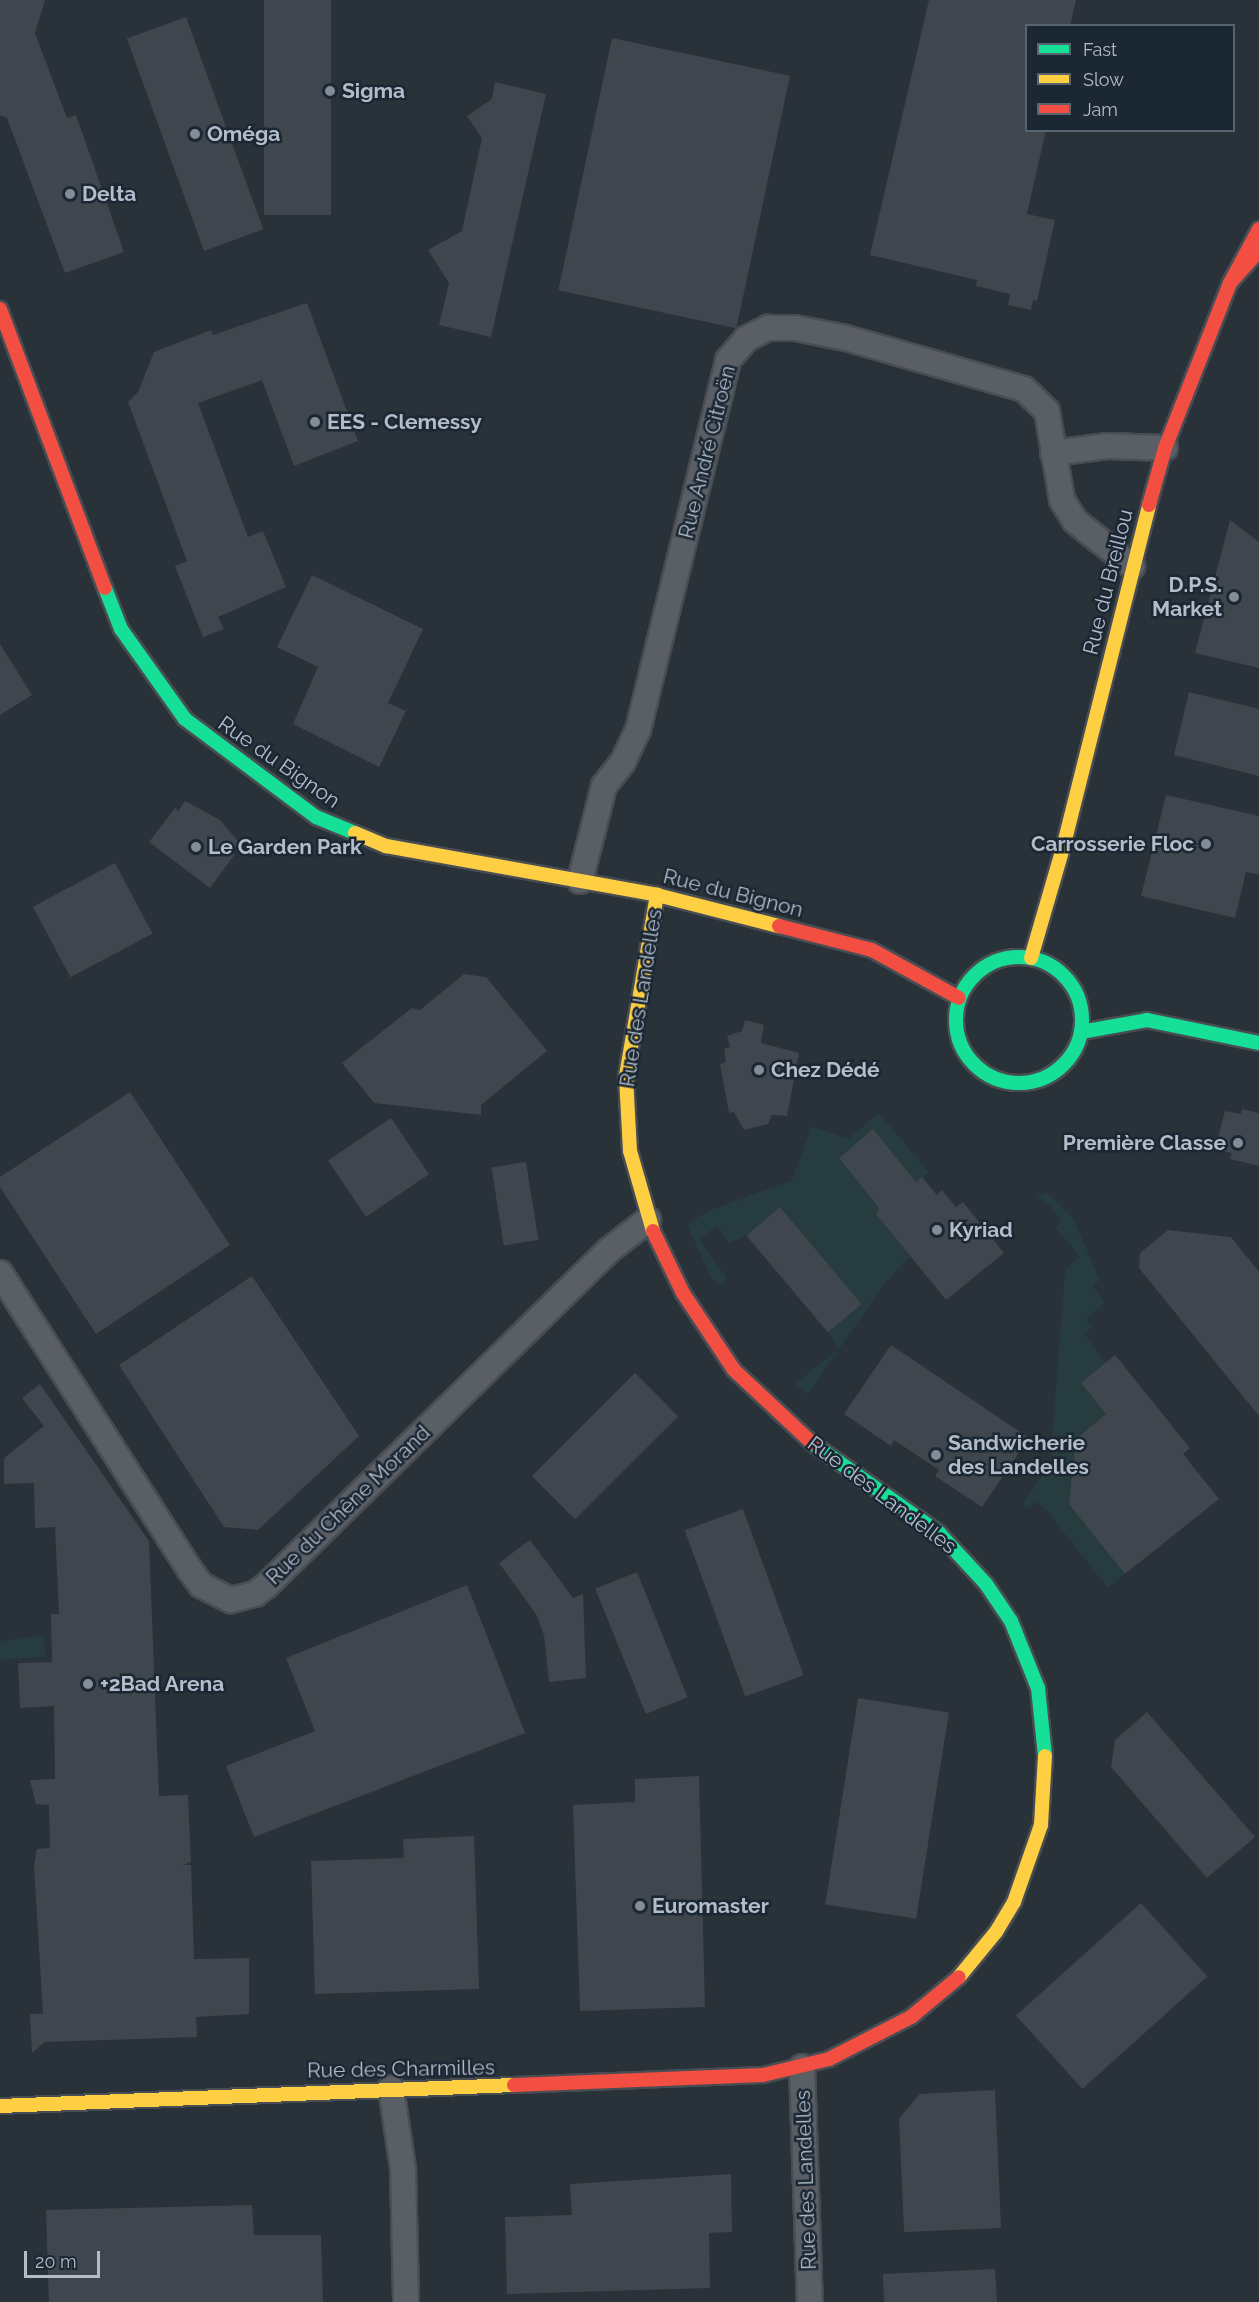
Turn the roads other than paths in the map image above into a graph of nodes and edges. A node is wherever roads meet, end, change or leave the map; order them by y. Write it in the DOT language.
graph roads {
  1 [pos="1259,229"];
  2 [pos="1259,251"];
  3 [pos="1230,283"];
  4 [pos="0,309"];
  5 [pos="1165,448"];
  6 [pos="1053,453"];
  7 [pos="1132,566"];
  8 [pos="580,881"];
  9 [pos="657,895"];
  10 [pos="1031,958"];
  11 [pos="959,998"];
  12 [pos="1081,1032"];
  13 [pos="1259,1043"];
  14 [pos="648,1220"];
  15 [pos="0,1274"];
  16 [pos="802,2067"];
  17 [pos="391,2088"];
  18 [pos="0,2106"];
  19 [pos="406,2302"];
  20 [pos="810,2302"];
  1 -- 3 [label="main road, Rue du Breillou"];
  2 -- 3 [label="main road"];
  3 -- 5 [label="main road, Rue du Breillou"];
  4 -- 8 [label="main road, Rue du Bignon"];
  5 -- 6 [label="street"];
  5 -- 7 [label="main road, Rue du Breillou"];
  6 -- 7 [label="street, Rue André Citroën"];
  6 -- 8 [label="street, Rue André Citroën"];
  7 -- 10 [label="main road, Rue du Breillou"];
  8 -- 9 [label="main road, Rue du Bignon"];
  9 -- 11 [label="main road, Rue du Bignon"];
  9 -- 14 [label="main road, Rue des Landelles"];
  10 -- 11 [label="main road"];
  10 -- 12 [label="main road"];
  11 -- 12 [label="main road"];
  12 -- 13 [label="main road"];
  14 -- 15 [label="street, Rue du Chêne Morand"];
  14 -- 16 [label="main road, Rue des Landelles"];
  16 -- 17 [label="main road, Rue des Charmilles"];
  16 -- 20 [label="street, Rue des Landelles"];
  17 -- 18 [label="main road, Rue des Charmilles"];
  17 -- 19 [label="street"];
}
